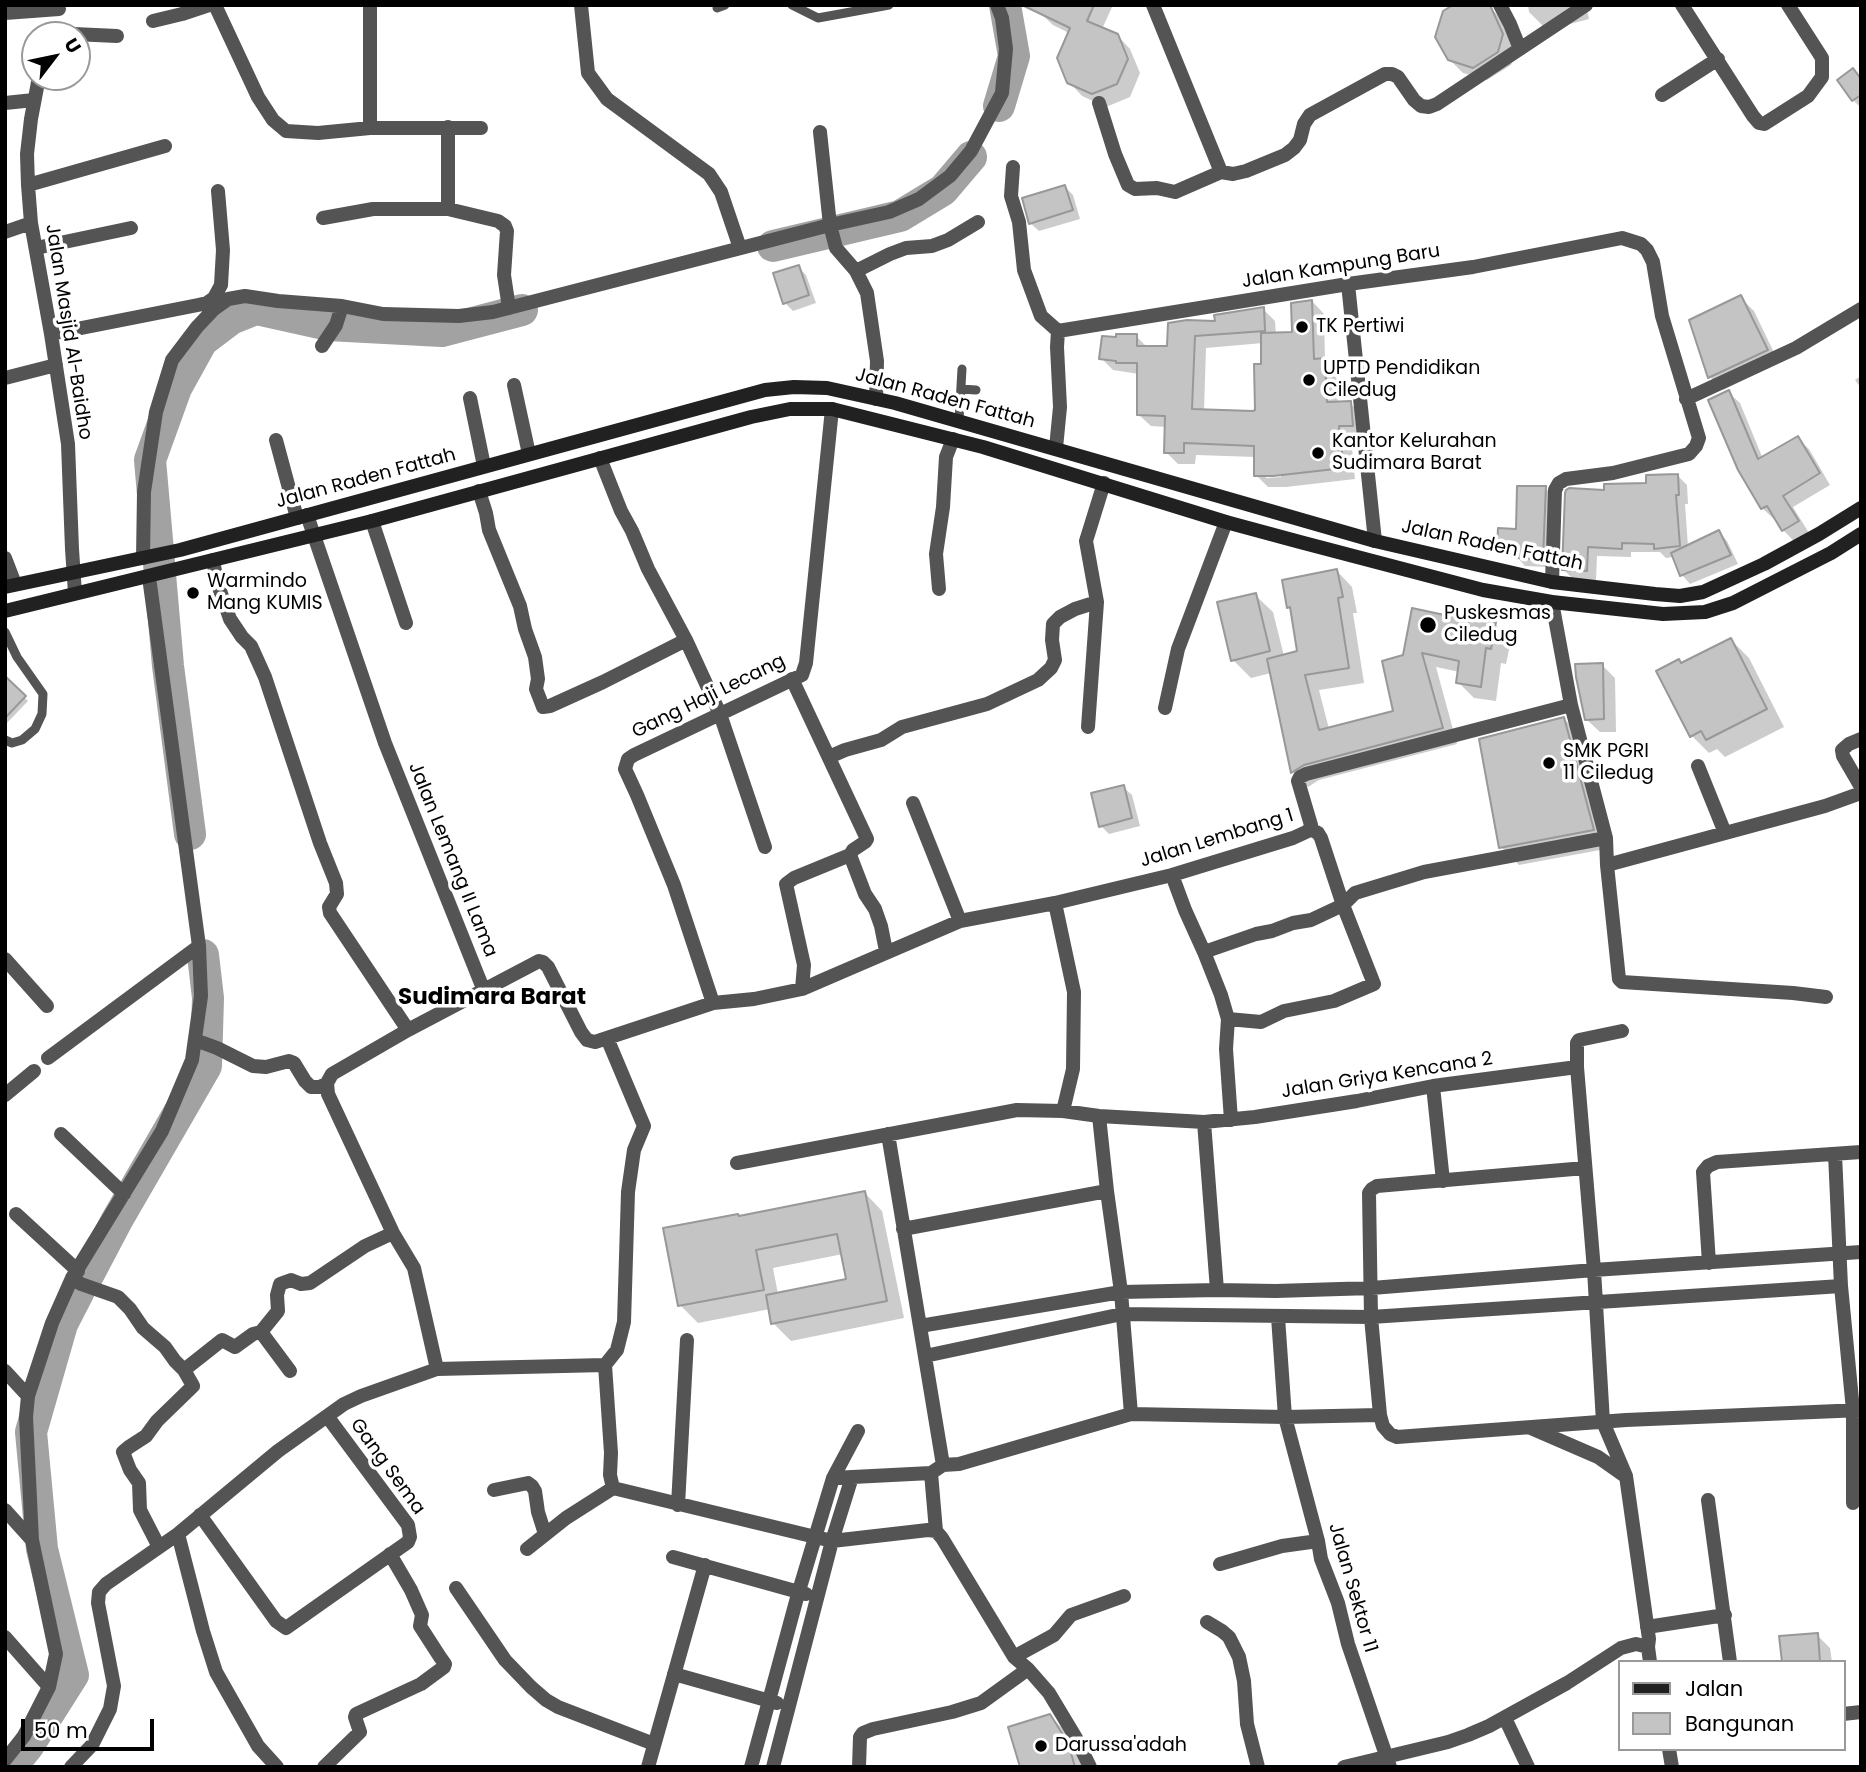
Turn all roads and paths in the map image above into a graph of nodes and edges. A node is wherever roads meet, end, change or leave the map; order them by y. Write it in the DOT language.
graph roads {
  1 [pos="209,5"];
  2 [pos="215,5"];
  3 [pos="370,5"];
  4 [pos="581,5"];
  5 [pos="792,5"];
  6 [pos="889,5"];
  7 [pos="997,5"];
  8 [pos="1153,5"];
  9 [pos="1500,5"];
  10 [pos="1586,5"];
  11 [pos="1682,5"];
  12 [pos="1788,5"];
  13 [pos="60,7"];
  14 [pos="5,13"];
  15 [pos="153,20"];
  16 [pos="91,35"];
  17 [pos="117,36"];
  18 [pos="1520,49"];
  19 [pos="1718,60"];
  20 [pos="36,91"];
  21 [pos="1661,95"];
  22 [pos="34,100"];
  23 [pos="5,103"];
  24 [pos="1099,103"];
  25 [pos="449,127"];
  26 [pos="370,128"];
  27 [pos="481,128"];
  28 [pos="820,132"];
  29 [pos="165,146"];
  30 [pos="1013,167"];
  31 [pos="1221,172"];
  32 [pos="28,185"];
  33 [pos="218,191"];
  34 [pos="448,209"];
  35 [pos="323,218"];
  36 [pos="978,222"];
  37 [pos="31,223"];
  38 [pos="131,228"];
  39 [pos="831,228"];
  40 [pos="5,232"];
  41 [pos="36,248"];
  42 [pos="740,248"];
  43 [pos="856,271"];
  44 [pos="1348,284"];
  45 [pos="342,308"];
  46 [pos="509,308"];
  47 [pos="1861,309"];
  48 [pos="1058,331"];
  49 [pos="51,334"];
  50 [pos="322,346"];
  51 [pos="56,365"];
  52 [pos="962,369"];
  53 [pos="5,378"];
  54 [pos="514,385"];
  55 [pos="961,389"];
  56 [pos="976,390"];
  57 [pos="470,398"];
  58 [pos="876,398"];
  59 [pos="1686,399"];
  60 [pos="832,409"];
  61 [pos="959,421"];
  62 [pos="953,439"];
  63 [pos="276,440"];
  64 [pos="1056,448"];
  65 [pos="529,454"];
  66 [pos="600,458"];
  67 [pos="484,466"];
  68 [pos="1104,483"];
  69 [pos="479,491"];
  70 [pos="1861,508"];
  71 [pos="302,516"];
  72 [pos="372,521"];
  73 [pos="1226,522"];
  74 [pos="1819,534"];
  75 [pos="1861,534"];
  76 [pos="315,536"];
  77 [pos="1376,541"];
  78 [pos="1830,553"];
  79 [pos="147,557"];
  80 [pos="5,558"];
  81 [pos="213,561"];
  82 [pos="73,572"];
  83 [pos="153,576"];
  84 [pos="1552,583"];
  85 [pos="10,586"];
  86 [pos="939,589"];
  87 [pos="75,593"];
  88 [pos="1097,602"];
  89 [pos="1552,602"];
  90 [pos="5,611"];
  91 [pos="406,623"];
  92 [pos="5,632"];
  93 [pos="686,640"];
  94 [pos="792,679"];
  95 [pos="1571,705"];
  96 [pos="1165,708"];
  97 [pos="720,714"];
  98 [pos="1088,727"];
  99 [pos="1861,739"];
  100 [pos="5,740"];
  101 [pos="829,757"];
  102 [pos="1698,766"];
  103 [pos="1861,787"];
  104 [pos="1861,793"];
  105 [pos="913,803"];
  106 [pos="1310,830"];
  107 [pos="1725,833"];
  108 [pos="1606,838"];
  109 [pos="765,847"];
  110 [pos="850,855"];
  111 [pos="1607,865"];
  112 [pos="1172,874"];
  113 [pos="1055,903"];
  114 [pos="1343,905"];
  115 [pos="960,921"];
  116 [pos="199,946"];
  117 [pos="886,951"];
  118 [pos="1204,951"];
  119 [pos="5,959"];
  120 [pos="802,989"];
  121 [pos="484,991"];
  122 [pos="1826,996"];
  123 [pos="713,1003"];
  124 [pos="47,1006"];
  125 [pos="1228,1019"];
  126 [pos="408,1030"];
  127 [pos="1622,1031"];
  128 [pos="607,1038"];
  129 [pos="197,1041"];
  130 [pos="48,1058"];
  131 [pos="1577,1067"];
  132 [pos="34,1070"];
  133 [pos="327,1083"];
  134 [pos="1433,1086"];
  135 [pos="5,1095"];
  136 [pos="1063,1111"];
  137 [pos="1099,1116"];
  138 [pos="1231,1120"];
  139 [pos="1204,1122"];
  140 [pos="61,1134"];
  141 [pos="888,1134"];
  142 [pos="1861,1152"];
  143 [pos="1835,1154"];
  144 [pos="737,1163"];
  145 [pos="1585,1168"];
  146 [pos="1443,1181"];
  147 [pos="1107,1191"];
  148 [pos="124,1194"];
  149 [pos="16,1214"];
  150 [pos="903,1229"];
  151 [pos="393,1233"];
  152 [pos="1861,1252"];
  153 [pos="1839,1253"];
  154 [pos="1709,1263"];
  155 [pos="1594,1270"];
  156 [pos="75,1274"];
  157 [pos="1841,1286"];
  158 [pos="1372,1288"];
  159 [pos="1217,1290"];
  160 [pos="1121,1292"];
  161 [pos="1596,1303"];
  162 [pos="1122,1314"];
  163 [pos="1278,1317"];
  164 [pos="1371,1317"];
  165 [pos="920,1326"];
  166 [pos="261,1332"];
  167 [pos="687,1340"];
  168 [pos="925,1356"];
  169 [pos="606,1365"];
  170 [pos="437,1369"];
  171 [pos="184,1370"];
  172 [pos="5,1371"];
  173 [pos="290,1371"];
  174 [pos="28,1396"];
  175 [pos="1857,1410"];
  176 [pos="1130,1414"];
  177 [pos="1380,1415"];
  178 [pos="327,1416"];
  179 [pos="1284,1417"];
  180 [pos="1603,1422"];
  181 [pos="1529,1427"];
  182 [pos="858,1431"];
  183 [pos="937,1469"];
  184 [pos="1626,1476"];
  185 [pos="852,1477"];
  186 [pos="833,1478"];
  187 [pos="612,1488"];
  188 [pos="494,1490"];
  189 [pos="1708,1500"];
  190 [pos="1853,1503"];
  191 [pos="678,1505"];
  192 [pos="5,1510"];
  193 [pos="200,1516"];
  194 [pos="936,1531"];
  195 [pos="545,1534"];
  196 [pos="178,1535"];
  197 [pos="817,1536"];
  198 [pos="32,1540"];
  199 [pos="832,1541"];
  200 [pos="1318,1541"];
  201 [pos="159,1548"];
  202 [pos="527,1549"];
  203 [pos="390,1554"];
  204 [pos="673,1557"];
  205 [pos="1220,1564"];
  206 [pos="705,1565"];
  207 [pos="456,1588"];
  208 [pos="799,1591"];
  209 [pos="1124,1596"];
  210 [pos="818,1597"];
  211 [pos="1724,1615"];
  212 [pos="1207,1622"];
  213 [pos="1647,1627"];
  214 [pos="5,1637"];
  215 [pos="1647,1647"];
  216 [pos="1014,1657"];
  217 [pos="1650,1660"];
  218 [pos="1730,1660"];
  219 [pos="1028,1669"];
  220 [pos="674,1674"];
  221 [pos="49,1687"];
  222 [pos="769,1701"];
  223 [pos="789,1706"];
  224 [pos="1505,1718"];
  225 [pos="654,1744"];
  226 [pos="5,1760"];
  227 [pos="1388,1762"];
  228 [pos="71,1767"];
  229 [pos="277,1767"];
  230 [pos="324,1767"];
  231 [pos="648,1767"];
  232 [pos="751,1767"];
  233 [pos="773,1767"];
  234 [pos="859,1767"];
  235 [pos="1090,1767"];
  236 [pos="1258,1767"];
  237 [pos="1344,1767"];
  238 [pos="1528,1767"];
  1 -- 15 [label="street"];
  2 -- 26 [label="street"];
  3 -- 26 [label="street"];
  4 -- 42 [label="street"];
  5 -- 6 [label="lane"];
  7 -- 39 [label="street"];
  8 -- 31 [label="street"];
  9 -- 18 [label="street"];
  10 -- 18 [label="street"];
  11 -- 19 [label="street"];
  12 -- 19 [label="street"];
  13 -- 14 [label="street"];
  16 -- 17 [label="street"];
  18 -- 31 [label="street"];
  19 -- 21 [label="street"];
  20 -- 22 [label="street, Jalan Masjid Al-Baidho"];
  22 -- 23 [label="street"];
  22 -- 32 [label="street, Jalan Masjid Al-Baidho"];
  24 -- 31 [label="street"];
  25 -- 26 [label="street"];
  25 -- 27 [label="street"];
  25 -- 34 [label="street"];
  28 -- 39 [label="street"];
  29 -- 32 [label="street"];
  30 -- 48 [label="street"];
  32 -- 37 [label="street, Jalan Masjid Al-Baidho"];
  33 -- 49 [label="street"];
  34 -- 35 [label="street"];
  34 -- 46 [label="street"];
  36 -- 43 [label="street"];
  37 -- 40 [label="street"];
  37 -- 41 [label="street, Jalan Masjid Al-Baidho"];
  38 -- 41 [label="street"];
  39 -- 42 [label="street"];
  39 -- 43 [label="street"];
  41 -- 49 [label="street, Jalan Masjid Al-Baidho"];
  42 -- 46 [label="street"];
  43 -- 58 [label="street"];
  44 -- 48 [label="street, Jalan Kampung Baru"];
  44 -- 59 [label="street, Jalan Kampung Baru"];
  44 -- 77 [label="street"];
  45 -- 46 [label="street"];
  45 -- 50 [label="street"];
  45 -- 79 [label="street"];
  47 -- 59 [label="street"];
  48 -- 64 [label="street"];
  49 -- 51 [label="street, Jalan Masjid Al-Baidho"];
  51 -- 53 [label="street"];
  51 -- 82 [label="street, Jalan Masjid Al-Baidho"];
  52 -- 55 [label="lane"];
  54 -- 65 [label="street"];
  55 -- 56 [label="lane"];
  55 -- 61 [label="lane"];
  57 -- 67 [label="street"];
  58 -- 61 [label="main road, Jalan Raden Fattah"];
  58 -- 65 [label="main road, Jalan Raden Fattah"];
  59 -- 84 [label="street"];
  60 -- 62 [label="main road, Jalan Raden Fattah"];
  60 -- 66 [label="main road, Jalan Raden Fattah"];
  60 -- 94 [label="street, Gang Haji Lecang"];
  61 -- 64 [label="main road, Jalan Raden Fattah"];
  62 -- 68 [label="main road, Jalan Raden Fattah"];
  62 -- 86 [label="street"];
  63 -- 71 [label="street, Jalan Lemang II Lama"];
  64 -- 77 [label="main road, Jalan Raden Fattah"];
  65 -- 67 [label="main road, Jalan Raden Fattah"];
  66 -- 69 [label="main road, Jalan Raden Fattah"];
  66 -- 93 [label="street"];
  67 -- 71 [label="main road, Jalan Raden Fattah"];
  68 -- 73 [label="main road, Jalan Raden Fattah"];
  68 -- 88 [label="street"];
  69 -- 72 [label="main road, Jalan Raden Fattah"];
  69 -- 93 [label="street"];
  70 -- 74 [label="main road, Jalan Raden Fattah"];
  71 -- 76 [label="street, Jalan Lemang II Lama"];
  71 -- 79 [label="main road, Jalan Raden Fattah"];
  72 -- 76 [label="main road, Jalan Raden Fattah"];
  72 -- 91 [label="street"];
  73 -- 89 [label="main road, Jalan Raden Fattah"];
  73 -- 96 [label="street"];
  74 -- 78 [label="main road"];
  74 -- 84 [label="main road, Jalan Raden Fattah"];
  75 -- 78 [label="main road, Jalan Raden Fattah"];
  76 -- 81 [label="main road, Jalan Raden Fattah"];
  76 -- 121 [label="street, Jalan Lemang II Lama"];
  77 -- 84 [label="main road, Jalan Raden Fattah"];
  78 -- 89 [label="main road, Jalan Raden Fattah"];
  79 -- 82 [label="main road, Jalan Raden Fattah"];
  80 -- 85 [label="street"];
  81 -- 83 [label="main road, Jalan Raden Fattah"];
  81 -- 126 [label="street"];
  82 -- 85 [label="main road, Jalan Raden Fattah"];
  82 -- 87 [label="street, Jalan Masjid Al-Baidho"];
  83 -- 87 [label="main road, Jalan Raden Fattah"];
  83 -- 116 [label="street"];
  87 -- 90 [label="main road, Jalan Raden Fattah"];
  88 -- 98 [label="street"];
  88 -- 101 [label="street"];
  89 -- 95 [label="street"];
  92 -- 100 [label="lane"];
  93 -- 97 [label="street"];
  94 -- 97 [label="street, Gang Haji Lecang"];
  94 -- 101 [label="street"];
  95 -- 106 [label="street, Jalan Lembang 1"];
  95 -- 108 [label="street"];
  97 -- 109 [label="street"];
  97 -- 123 [label="street, Gang Haji Lecang"];
  99 -- 103 [label="street"];
  101 -- 110 [label="street"];
  102 -- 107 [label="street"];
  104 -- 107 [label="street"];
  105 -- 115 [label="street"];
  106 -- 112 [label="street, Jalan Lembang 1"];
  106 -- 114 [label="street"];
  107 -- 111 [label="street"];
  108 -- 111 [label="street"];
  108 -- 114 [label="street"];
  110 -- 117 [label="street"];
  110 -- 120 [label="street"];
  111 -- 122 [label="street"];
  112 -- 113 [label="street, Jalan Lembang 1"];
  112 -- 118 [label="street"];
  113 -- 115 [label="street, Jalan Lembang 1"];
  113 -- 136 [label="street"];
  114 -- 118 [label="street"];
  114 -- 125 [label="street"];
  115 -- 117 [label="street, Jalan Lembang 1"];
  116 -- 129 [label="street"];
  116 -- 130 [label="street"];
  117 -- 120 [label="street, Jalan Lembang 1"];
  118 -- 125 [label="street"];
  119 -- 124 [label="street"];
  120 -- 123 [label="street, Jalan Lembang 1"];
  121 -- 126 [label="street"];
  121 -- 128 [label="street"];
  123 -- 128 [label="street, Jalan Lembang 1"];
  125 -- 138 [label="street"];
  126 -- 133 [label="street"];
  127 -- 131 [label="street"];
  128 -- 169 [label="street"];
  129 -- 133 [label="street"];
  129 -- 148 [label="street"];
  131 -- 134 [label="street, Jalan Griya Kencana 2"];
  131 -- 145 [label="street"];
  132 -- 135 [label="street"];
  133 -- 151 [label="street"];
  134 -- 138 [label="street, Jalan Griya Kencana 2"];
  134 -- 146 [label="street"];
  136 -- 137 [label="street, Jalan Griya Kencana 2"];
  136 -- 141 [label="street, Jalan Griya Kencana 2"];
  137 -- 139 [label="street, Jalan Griya Kencana 2"];
  137 -- 147 [label="street"];
  138 -- 139 [label="street, Jalan Griya Kencana 2"];
  139 -- 159 [label="street"];
  140 -- 148 [label="street"];
  141 -- 144 [label="street, Jalan Griya Kencana 2"];
  141 -- 150 [label="street"];
  142 -- 143 [label="street"];
  143 -- 153 [label="street"];
  143 -- 154 [label="street"];
  145 -- 146 [label="street"];
  145 -- 155 [label="street"];
  146 -- 158 [label="street"];
  147 -- 150 [label="street"];
  147 -- 160 [label="street"];
  148 -- 156 [label="street"];
  149 -- 156 [label="street"];
  150 -- 165 [label="street"];
  151 -- 166 [label="street"];
  151 -- 170 [label="street"];
  152 -- 153 [label="street"];
  153 -- 154 [label="street"];
  153 -- 157 [label="street"];
  154 -- 155 [label="street"];
  155 -- 158 [label="street"];
  155 -- 161 [label="street"];
  156 -- 171 [label="street"];
  156 -- 174 [label="street"];
  157 -- 161 [label="street"];
  157 -- 175 [label="street"];
  158 -- 159 [label="street"];
  158 -- 164 [label="street"];
  159 -- 160 [label="street"];
  160 -- 162 [label="street"];
  160 -- 165 [label="street"];
  161 -- 164 [label="street"];
  161 -- 180 [label="street"];
  162 -- 163 [label="street"];
  162 -- 168 [label="street"];
  162 -- 176 [label="street"];
  163 -- 164 [label="street"];
  163 -- 179 [label="street"];
  164 -- 177 [label="street"];
  165 -- 168 [label="street"];
  166 -- 171 [label="street"];
  166 -- 173 [label="street"];
  167 -- 191 [label="street"];
  168 -- 183 [label="street"];
  169 -- 170 [label="street"];
  169 -- 187 [label="street"];
  170 -- 178 [label="street"];
  171 -- 201 [label="street"];
  172 -- 174 [label="street"];
  174 -- 198 [label="street"];
  175 -- 180 [label="street"];
  175 -- 190 [label="street"];
  176 -- 179 [label="street"];
  176 -- 183 [label="street"];
  177 -- 179 [label="street"];
  177 -- 181 [label="street"];
  178 -- 193 [label="street"];
  178 -- 203 [label="street, Gang Sema"];
  179 -- 200 [label="street, Jalan Sektor 11"];
  180 -- 181 [label="street"];
  180 -- 184 [label="street"];
  181 -- 184 [label="street"];
  182 -- 186 [label="street"];
  183 -- 185 [label="street"];
  183 -- 194 [label="street"];
  184 -- 213 [label="street"];
  185 -- 186 [label="street"];
  185 -- 199 [label="street"];
  186 -- 197 [label="street"];
  187 -- 191 [label="street"];
  187 -- 195 [label="street"];
  188 -- 195 [label="street"];
  189 -- 211 [label="street"];
  191 -- 197 [label="street"];
  192 -- 198 [label="street"];
  193 -- 196 [label="street"];
  193 -- 203 [label="street"];
  194 -- 199 [label="street"];
  194 -- 216 [label="street"];
  195 -- 202 [label="street"];
  196 -- 201 [label="street"];
  196 -- 229 [label="street"];
  197 -- 199 [label="street"];
  197 -- 208 [label="street"];
  198 -- 221 [label="street"];
  199 -- 210 [label="street"];
  200 -- 205 [label="street"];
  200 -- 227 [label="street, Jalan Sektor 11"];
  201 -- 228 [label="street"];
  203 -- 230 [label="street"];
  204 -- 206 [label="street"];
  206 -- 208 [label="street"];
  206 -- 220 [label="street"];
  207 -- 225 [label="street"];
  208 -- 210 [label="street"];
  208 -- 222 [label="street"];
  209 -- 216 [label="street"];
  210 -- 223 [label="street"];
  211 -- 213 [label="street"];
  211 -- 218 [label="street"];
  212 -- 236 [label="street"];
  213 -- 215 [label="street"];
  214 -- 221 [label="street"];
  215 -- 217 [label="street"];
  215 -- 224 [label="street"];
  216 -- 219 [label="street"];
  219 -- 234 [label="street"];
  219 -- 235 [label="street"];
  220 -- 222 [label="street"];
  220 -- 225 [label="street"];
  221 -- 226 [label="street"];
  222 -- 223 [label="street"];
  222 -- 232 [label="street"];
  223 -- 233 [label="street"];
  224 -- 227 [label="street"];
  224 -- 238 [label="street"];
  225 -- 231 [label="street"];
  227 -- 237 [label="street"];
}
